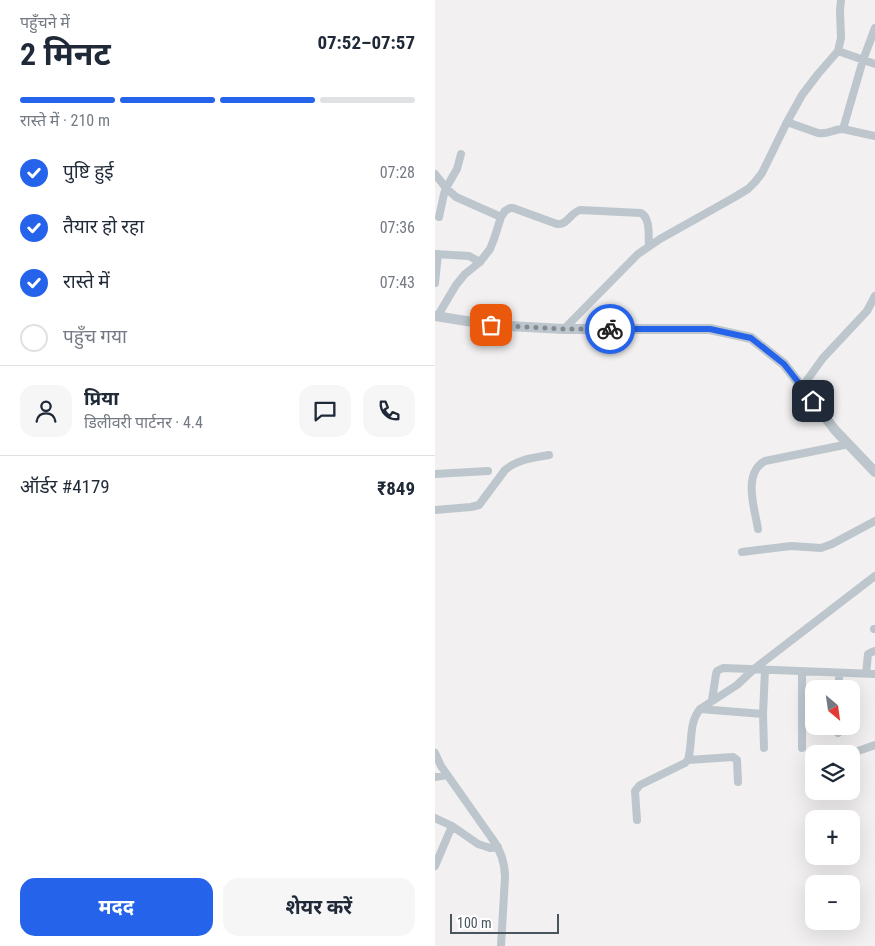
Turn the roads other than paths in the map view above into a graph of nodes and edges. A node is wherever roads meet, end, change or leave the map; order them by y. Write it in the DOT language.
graph roads {
  1 [pos="841,0"];
  2 [pos="875,28"];
  3 [pos="838,51"];
  4 [pos="863,60"];
  5 [pos="875,64"];
  6 [pos="787,122"];
  7 [pos="843,129"];
  8 [pos="875,136"];
  9 [pos="461,154"];
  10 [pos="435,174"];
  11 [pos="446,188"];
  12 [pos="439,217"];
  13 [pos="501,218"];
  14 [pos="649,246"];
  15 [pos="437,254"];
  16 [pos="480,262"];
  17 [pos="435,283"];
  18 [pos="875,296"];
  19 [pos="436,316"];
  20 [pos="564,329"];
  21 [pos="802,387"];
  22 [pos="849,444"];
  23 [pos="549,454"];
  24 [pos="487,471"];
  25 [pos="875,471"];
  26 [pos="435,474"];
  27 [pos="435,510"];
  28 [pos="875,521"];
  29 [pos="758,529"];
  30 [pos="742,552"];
  31 [pos="875,576"];
  32 [pos="875,651"];
  33 [pos="754,669"];
  34 [pos="765,670"];
  35 [pos="802,672"];
  36 [pos="839,674"];
  37 [pos="871,674"];
  38 [pos="839,680"];
  39 [pos="712,700"];
  40 [pos="699,709"];
  41 [pos="763,714"];
  42 [pos="875,745"];
  43 [pos="764,748"];
  44 [pos="802,748"];
  45 [pos="860,750"];
  46 [pos="435,754"];
  47 [pos="688,760"];
  48 [pos="447,775"];
  49 [pos="435,777"];
  50 [pos="737,782"];
  51 [pos="435,818"];
  52 [pos="637,820"];
  53 [pos="452,826"];
  54 [pos="498,847"];
  55 [pos="435,866"];
  56 [pos="501,946"];
  1 -- 3 [label="street"];
  2 -- 4 [label="street"];
  3 -- 4 [label="street"];
  3 -- 6 [label="street"];
  4 -- 5 [label="street"];
  4 -- 7 [label="street"];
  6 -- 7 [label="street"];
  6 -- 14 [label="street"];
  7 -- 8 [label="street"];
  9 -- 11 [label="street"];
  10 -- 11 [label="street"];
  11 -- 12 [label="street"];
  11 -- 13 [label="street"];
  13 -- 14 [label="street"];
  13 -- 16 [label="street"];
  14 -- 20 [label="street"];
  15 -- 16 [label="street"];
  15 -- 17 [label="street"];
  16 -- 19 [label="street"];
  18 -- 21 [label="street"];
  19 -- 20 [label="street"];
  20 -- 21 [label="street"];
  21 -- 22 [label="street"];
  22 -- 25 [label="street"];
  22 -- 29 [label="street"];
  23 -- 27 [label="street"];
  24 -- 26 [label="street"];
  28 -- 30 [label="street"];
  31 -- 33 [label="street"];
  32 -- 37 [label="street"];
  33 -- 34 [label="street"];
  33 -- 39 [label="street"];
  33 -- 39 [label="street"];
  34 -- 35 [label="street"];
  34 -- 41 [label="street"];
  35 -- 36 [label="street"];
  35 -- 44 [label="street"];
  36 -- 37 [label="street"];
  36 -- 38 [label="street"];
  39 -- 40 [label="street"];
  40 -- 41 [label="street"];
  40 -- 47 [label="street"];
  41 -- 43 [label="street"];
  42 -- 45 [label="street"];
  46 -- 48 [label="street"];
  47 -- 50 [label="street"];
  47 -- 52 [label="street"];
  48 -- 49 [label="street"];
  48 -- 54 [label="street"];
  51 -- 53 [label="street"];
  53 -- 54 [label="street"];
  53 -- 55 [label="street"];
  54 -- 56 [label="street"];
}
